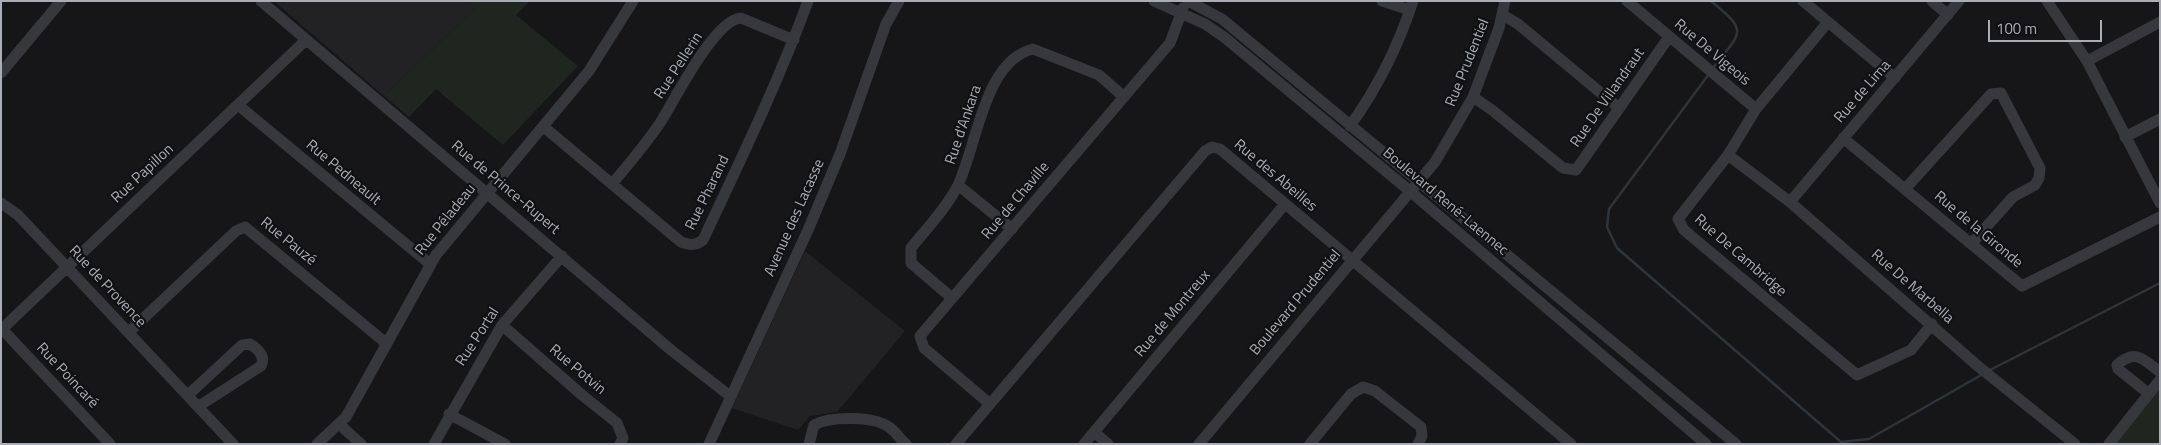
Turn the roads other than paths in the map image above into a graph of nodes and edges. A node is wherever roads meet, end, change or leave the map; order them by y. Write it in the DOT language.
graph roads {
  1 [pos="61,1"];
  2 [pos="261,1"];
  3 [pos="633,1"];
  4 [pos="808,1"];
  5 [pos="899,1"];
  6 [pos="1154,1"];
  7 [pos="1187,1"];
  8 [pos="1382,1"];
  9 [pos="1505,1"];
  10 [pos="1626,1"];
  11 [pos="1803,1"];
  12 [pos="1932,1"];
  13 [pos="1960,1"];
  14 [pos="2047,1"];
  15 [pos="1412,6"];
  16 [pos="1181,13"];
  17 [pos="1503,15"];
  18 [pos="1948,15"];
  19 [pos="1828,22"];
  20 [pos="2160,22"];
  21 [pos="1669,37"];
  22 [pos="306,40"];
  23 [pos="794,40"];
  24 [pos="2087,60"];
  25 [pos="1,73"];
  26 [pos="1895,78"];
  27 [pos="1124,96"];
  28 [pos="1473,97"];
  29 [pos="238,105"];
  30 [pos="1619,108"];
  31 [pos="1756,109"];
  32 [pos="2160,119"];
  33 [pos="1350,126"];
  34 [pos="544,127"];
  35 [pos="2125,137"];
  36 [pos="1842,138"];
  37 [pos="1728,155"];
  38 [pos="1419,183"];
  39 [pos="612,184"];
  40 [pos="958,185"];
  41 [pos="1905,189"];
  42 [pos="487,192"];
  43 [pos="1411,192"];
  44 [pos="1790,202"];
  45 [pos="1,203"];
  46 [pos="2160,203"];
  47 [pos="1285,204"];
  48 [pos="2160,217"];
  49 [pos="1012,229"];
  50 [pos="1971,244"];
  51 [pos="562,256"];
  52 [pos="1351,260"];
  53 [pos="430,264"];
  54 [pos="67,267"];
  55 [pos="952,298"];
  56 [pos="1932,324"];
  57 [pos="502,325"];
  58 [pos="2,330"];
  59 [pos="129,332"];
  60 [pos="386,343"];
  61 [pos="2160,372"];
  62 [pos="2160,380"];
  63 [pos="2148,393"];
  64 [pos="188,395"];
  65 [pos="730,396"];
  66 [pos="990,404"];
  67 [pos="198,406"];
  68 [pos="449,414"];
  69 [pos="340,425"];
  70 [pos="1094,432"];
  71 [pos="110,444"];
  72 [pos="233,444"];
  73 [pos="317,444"];
  74 [pos="362,444"];
  75 [pos="434,444"];
  76 [pos="505,444"];
  77 [pos="620,444"];
  78 [pos="708,444"];
  79 [pos="809,444"];
  80 [pos="906,444"];
  81 [pos="956,444"];
  82 [pos="1084,444"];
  83 [pos="1108,444"];
  84 [pos="1199,444"];
  85 [pos="1310,444"];
  86 [pos="1418,444"];
  87 [pos="1571,444"];
  88 [pos="1706,444"];
  89 [pos="1736,444"];
  90 [pos="2075,444"];
  91 [pos="2109,444"];
  1 -- 25 [label="street"];
  2 -- 22 [label="street, Rue de Prince-Rupert"];
  3 -- 34 [label="street, Rue Péladeau"];
  4 -- 23 [label="street, Rue Pharand"];
  5 -- 65 [label="street, Avenue des Lacasse"];
  6 -- 16 [label="street, Boulevard René-Laennec"];
  7 -- 16 [label="street, Rue de Chaville"];
  7 -- 33 [label="street, Boulevard René-Laennec"];
  8 -- 15 [label="street"];
  9 -- 17 [label="street, Rue Prudentiel"];
  10 -- 21 [label="street, Rue De Vigeois"];
  11 -- 19 [label="street"];
  12 -- 18 [label="street"];
  13 -- 18 [label="street, Rue de Lima"];
  14 -- 24 [label="street"];
  15 -- 33 [label="street"];
  16 -- 27 [label="street, Rue de Chaville"];
  16 -- 43 [label="street, Boulevard René-Laennec"];
  17 -- 28 [label="street, Rue Prudentiel"];
  17 -- 30 [label="street"];
  18 -- 26 [label="street, Rue de Lima"];
  19 -- 26 [label="street"];
  19 -- 31 [label="street, Rue De Cambridge"];
  20 -- 24 [label="street"];
  21 -- 30 [label="street, Rue De Villandraut"];
  21 -- 31 [label="street, Rue De Vigeois"];
  22 -- 29 [label="street, Rue Papillon"];
  22 -- 42 [label="street, Rue de Prince-Rupert"];
  23 -- 39 [label="street, Rue Pellerin"];
  23 -- 39 [label="street, Rue Pharand"];
  24 -- 35 [label="street"];
  26 -- 36 [label="street, Rue de Lima"];
  27 -- 40 [label="street, Rue d'Ankara"];
  27 -- 49 [label="street, Rue de Chaville"];
  28 -- 30 [label="street, Rue De Villandraut"];
  28 -- 38 [label="street, Rue Prudentiel"];
  29 -- 53 [label="street, Rue Pedneault"];
  29 -- 54 [label="street, Rue Papillon"];
  31 -- 37 [label="street, Rue De Cambridge"];
  32 -- 35 [label="street"];
  33 -- 38 [label="street, Boulevard René-Laennec"];
  34 -- 39 [label="street, Rue Pharand"];
  34 -- 42 [label="street, Rue Péladeau"];
  35 -- 46 [label="street"];
  36 -- 41 [label="street, Rue de la Gironde"];
  36 -- 44 [label="street, Rue de Lima"];
  37 -- 44 [label="street, Rue De Marbella"];
  37 -- 56 [label="street, Rue De Cambridge"];
  38 -- 43 [label="street, Boulevard Prudentiel"];
  38 -- 89 [label="street, Boulevard René-Laennec"];
  40 -- 49 [label="street"];
  40 -- 55 [label="street, Rue d'Ankara"];
  41 -- 50 [label="street, Rue de la Gironde"];
  41 -- 50 [label="street"];
  42 -- 51 [label="street, Rue de Prince-Rupert"];
  42 -- 53 [label="street, Rue Péladeau"];
  43 -- 52 [label="street, Boulevard Prudentiel"];
  43 -- 88 [label="street, Boulevard René-Laennec"];
  44 -- 56 [label="street, Rue De Marbella"];
  45 -- 54 [label="street, Rue de Provence"];
  47 -- 52 [label="street, Rue des Abeilles"];
  47 -- 66 [label="street, Rue des Abeilles"];
  47 -- 70 [label="street, Rue de Montreux"];
  48 -- 50 [label="street, Rue de la Gironde"];
  49 -- 55 [label="street, Rue de Chaville"];
  51 -- 57 [label="street, Rue Portal"];
  51 -- 65 [label="street, Rue de Prince-Rupert"];
  52 -- 84 [label="street, Boulevard Prudentiel"];
  52 -- 87 [label="street, Rue des Abeilles"];
  53 -- 60 [label="street, Rue Péladeau"];
  54 -- 58 [label="street, Rue Papillon"];
  54 -- 59 [label="street, Rue de Provence"];
  55 -- 66 [label="street, Rue de Chaville"];
  56 -- 90 [label="street, Rue De Marbella"];
  57 -- 68 [label="street, Rue Portal"];
  57 -- 77 [label="street, Rue Potvin"];
  58 -- 71 [label="street, Rue Poincaré"];
  59 -- 60 [label="street, Rue Pauzé"];
  59 -- 64 [label="street, Rue de Provence"];
  60 -- 69 [label="street, Rue Péladeau"];
  61 -- 63 [label="street"];
  62 -- 63 [label="street"];
  63 -- 91 [label="street"];
  64 -- 67 [label="street, Rue de Provence"];
  64 -- 67 [label="street"];
  65 -- 78 [label="street, Avenue des Lacasse"];
  66 -- 81 [label="street, Rue des Abeilles"];
  67 -- 72 [label="street, Rue de Provence"];
  68 -- 75 [label="street, Rue Portal"];
  68 -- 76 [label="street"];
  69 -- 73 [label="street, Rue Péladeau"];
  69 -- 74 [label="street"];
  70 -- 82 [label="street, Rue de Montreux"];
  70 -- 83 [label="street"];
  79 -- 80 [label="street"];
  85 -- 86 [label="street"];
}
